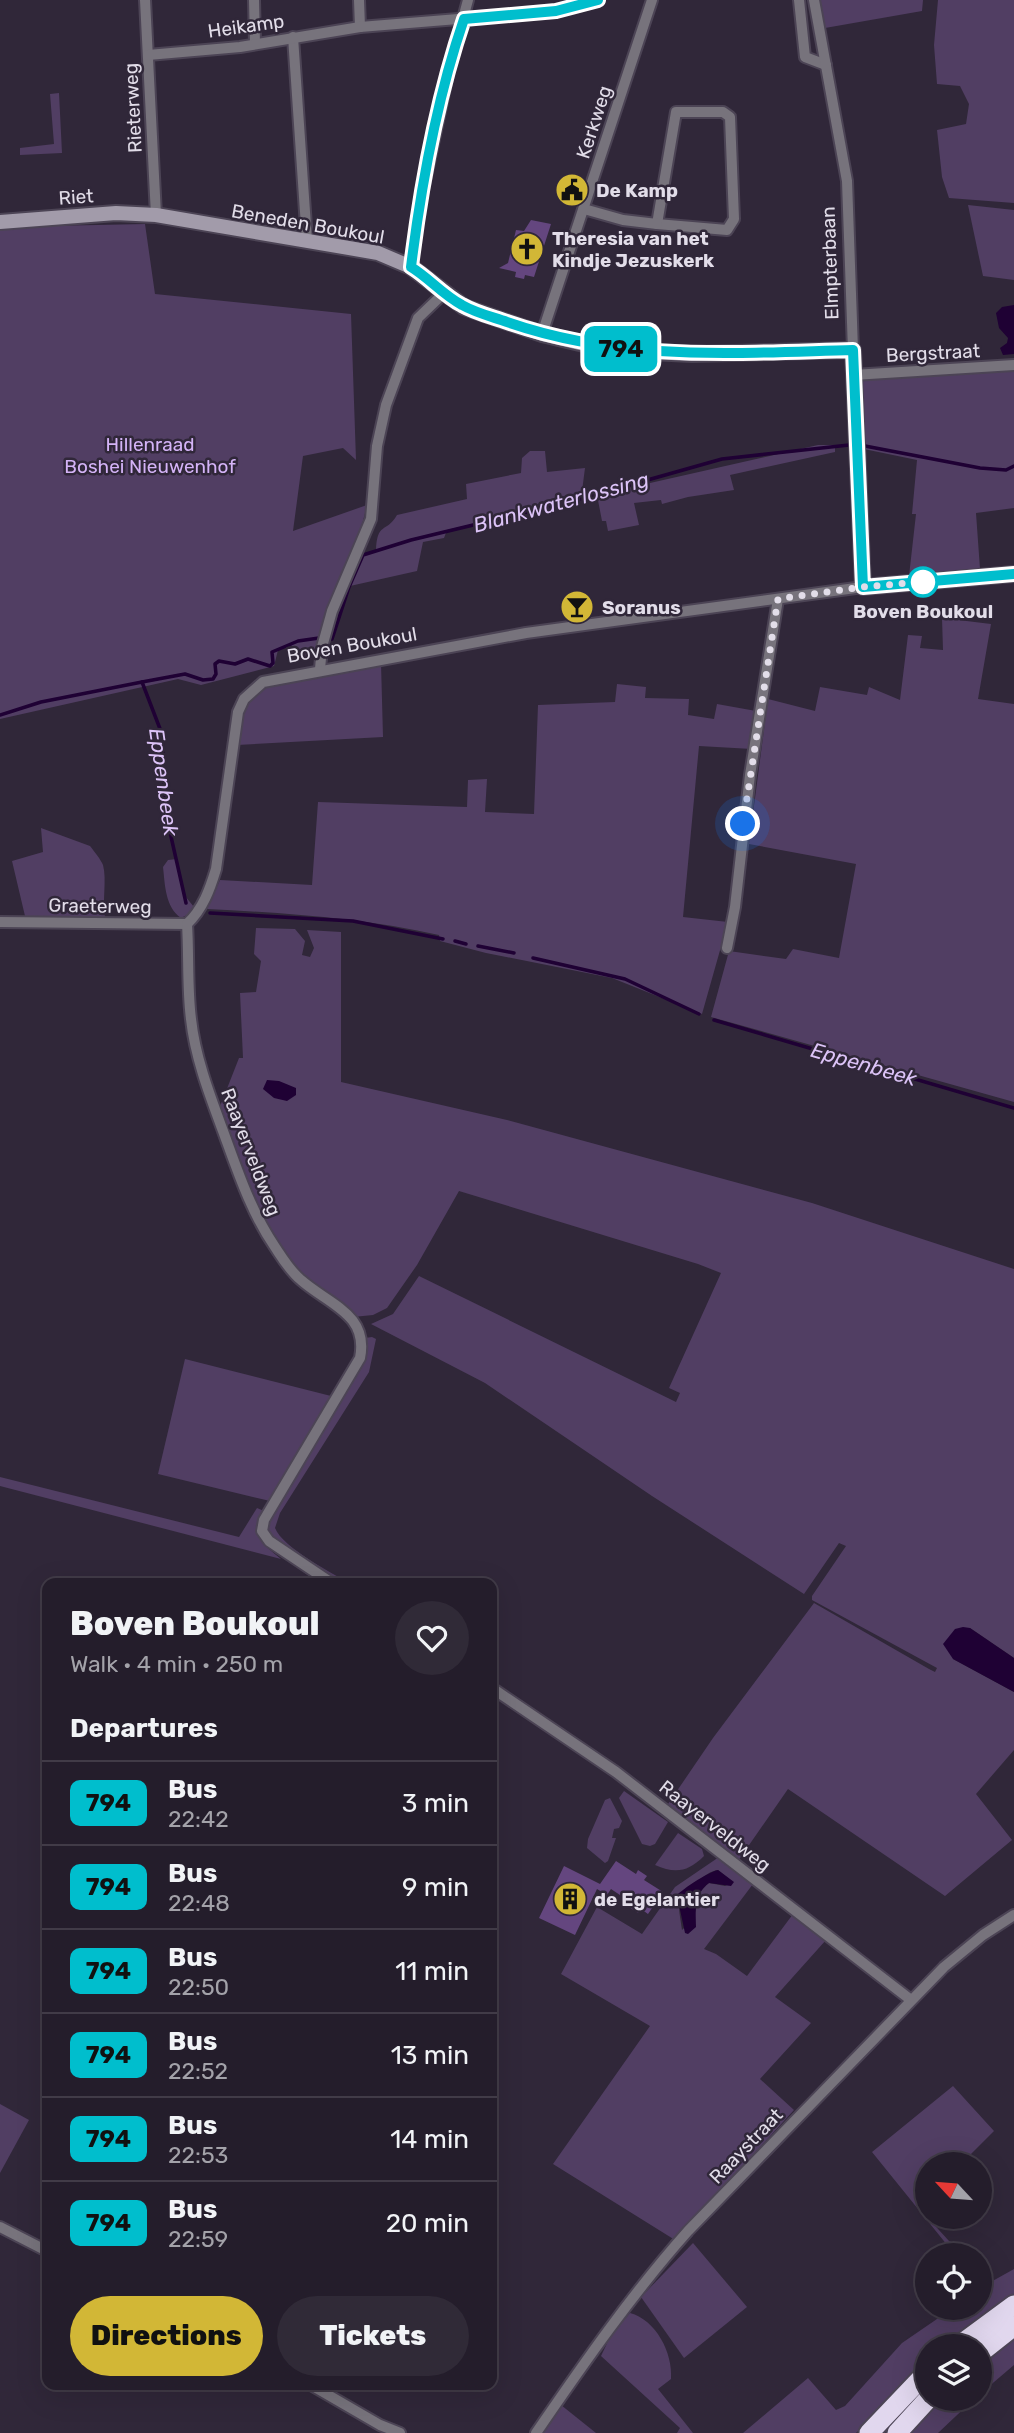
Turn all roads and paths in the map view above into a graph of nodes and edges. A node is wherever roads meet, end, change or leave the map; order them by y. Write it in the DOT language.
graph roads {
  1 [pos="145,0"];
  2 [pos="254,0"];
  3 [pos="359,0"];
  4 [pos="468,0"];
  5 [pos="598,0"];
  6 [pos="652,0"];
  7 [pos="799,0"];
  8 [pos="814,0"];
  9 [pos="464,19"];
  10 [pos="360,27"];
  11 [pos="293,37"];
  12 [pos="256,43"];
  13 [pos="148,55"];
  14 [pos="826,65"];
  15 [pos="584,209"];
  16 [pos="156,215"];
  17 [pos="0,222"];
  18 [pos="657,224"];
  19 [pos="307,242"];
  20 [pos="411,267"];
  21 [pos="444,293"];
  22 [pos="542,334"];
  23 [pos="853,350"];
  24 [pos="1014,365"];
  25 [pos="853,375"];
  26 [pos="1014,574"];
  27 [pos="863,587"];
  28 [pos="778,599"];
  29 [pos="320,669"];
  30 [pos="192,920"];
  31 [pos="0,922"];
  32 [pos="727,948"];
  33 [pos="324,1578"];
  34 [pos="497,1691"];
  35 [pos="1014,1916"];
  36 [pos="911,2000"];
  37 [pos="0,2227"];
  38 [pos="42,2248"];
  39 [pos="1014,2305"];
  40 [pos="1014,2326"];
  41 [pos="975,2334"];
  42 [pos="992,2343"];
  43 [pos="915,2385"];
  44 [pos="319,2390"];
  45 [pos="918,2411"];
  46 [pos="378,2429"];
  47 [pos="400,2433"];
  48 [pos="536,2433"];
  49 [pos="869,2433"];
  50 [pos="897,2433"];
  1 -- 13 [label="street, Rieterweg"];
  2 -- 12 [label="street"];
  3 -- 10 [label="street"];
  4 -- 9 [label="street"];
  5 -- 9 [label="street, Heikamp"];
  6 -- 15 [label="street, Kerkweg"];
  7 -- 14 [label="street"];
  8 -- 14 [label="street, Elmpterbaan"];
  9 -- 10 [label="street, Heikamp"];
  9 -- 20 [label="street"];
  10 -- 11 [label="street, Heikamp"];
  11 -- 12 [label="street, Heikamp"];
  11 -- 19 [label="street"];
  12 -- 13 [label="street, Heikamp"];
  13 -- 16 [label="street, Rieterweg"];
  14 -- 23 [label="street, Elmpterbaan"];
  15 -- 18 [label="street"];
  15 -- 22 [label="street, Kerkweg"];
  16 -- 17 [label="street, Riet"];
  16 -- 19 [label="street, Beneden Boukoul"];
  18 -- 18 [label="street"];
  19 -- 20 [label="street, Beneden Boukoul"];
  20 -- 21 [label="street, Beneden Boukoul"];
  21 -- 22 [label="street, Beneden Boukoul"];
  21 -- 29 [label="street"];
  22 -- 23 [label="street, Beneden Boukoul"];
  23 -- 25 [label="street, Elmpterbaan"];
  24 -- 25 [label="street, Bergstraat"];
  25 -- 27 [label="street, Elmpterbaan"];
  26 -- 27 [label="street, Boven Boukoul"];
  27 -- 28 [label="street, Boven Boukoul"];
  28 -- 29 [label="street, Boven Boukoul"];
  28 -- 32 [label="street"];
  29 -- 30 [label="street, Boven Boukoul"];
  30 -- 31 [label="street, Graeterweg"];
  30 -- 33 [label="street, Raayerveldweg"];
  34 -- 36 [label="street, Raayerveldweg"];
  35 -- 36 [label="street, Raaystraat"];
  36 -- 48 [label="street, Raaystraat"];
  37 -- 38 [label="street"];
  39 -- 41 [label="highway"];
  40 -- 42 [label="highway"];
  43 -- 49 [label="highway"];
  44 -- 46 [label="street"];
  45 -- 50 [label="highway"];
  46 -- 47 [label="street"];
}
